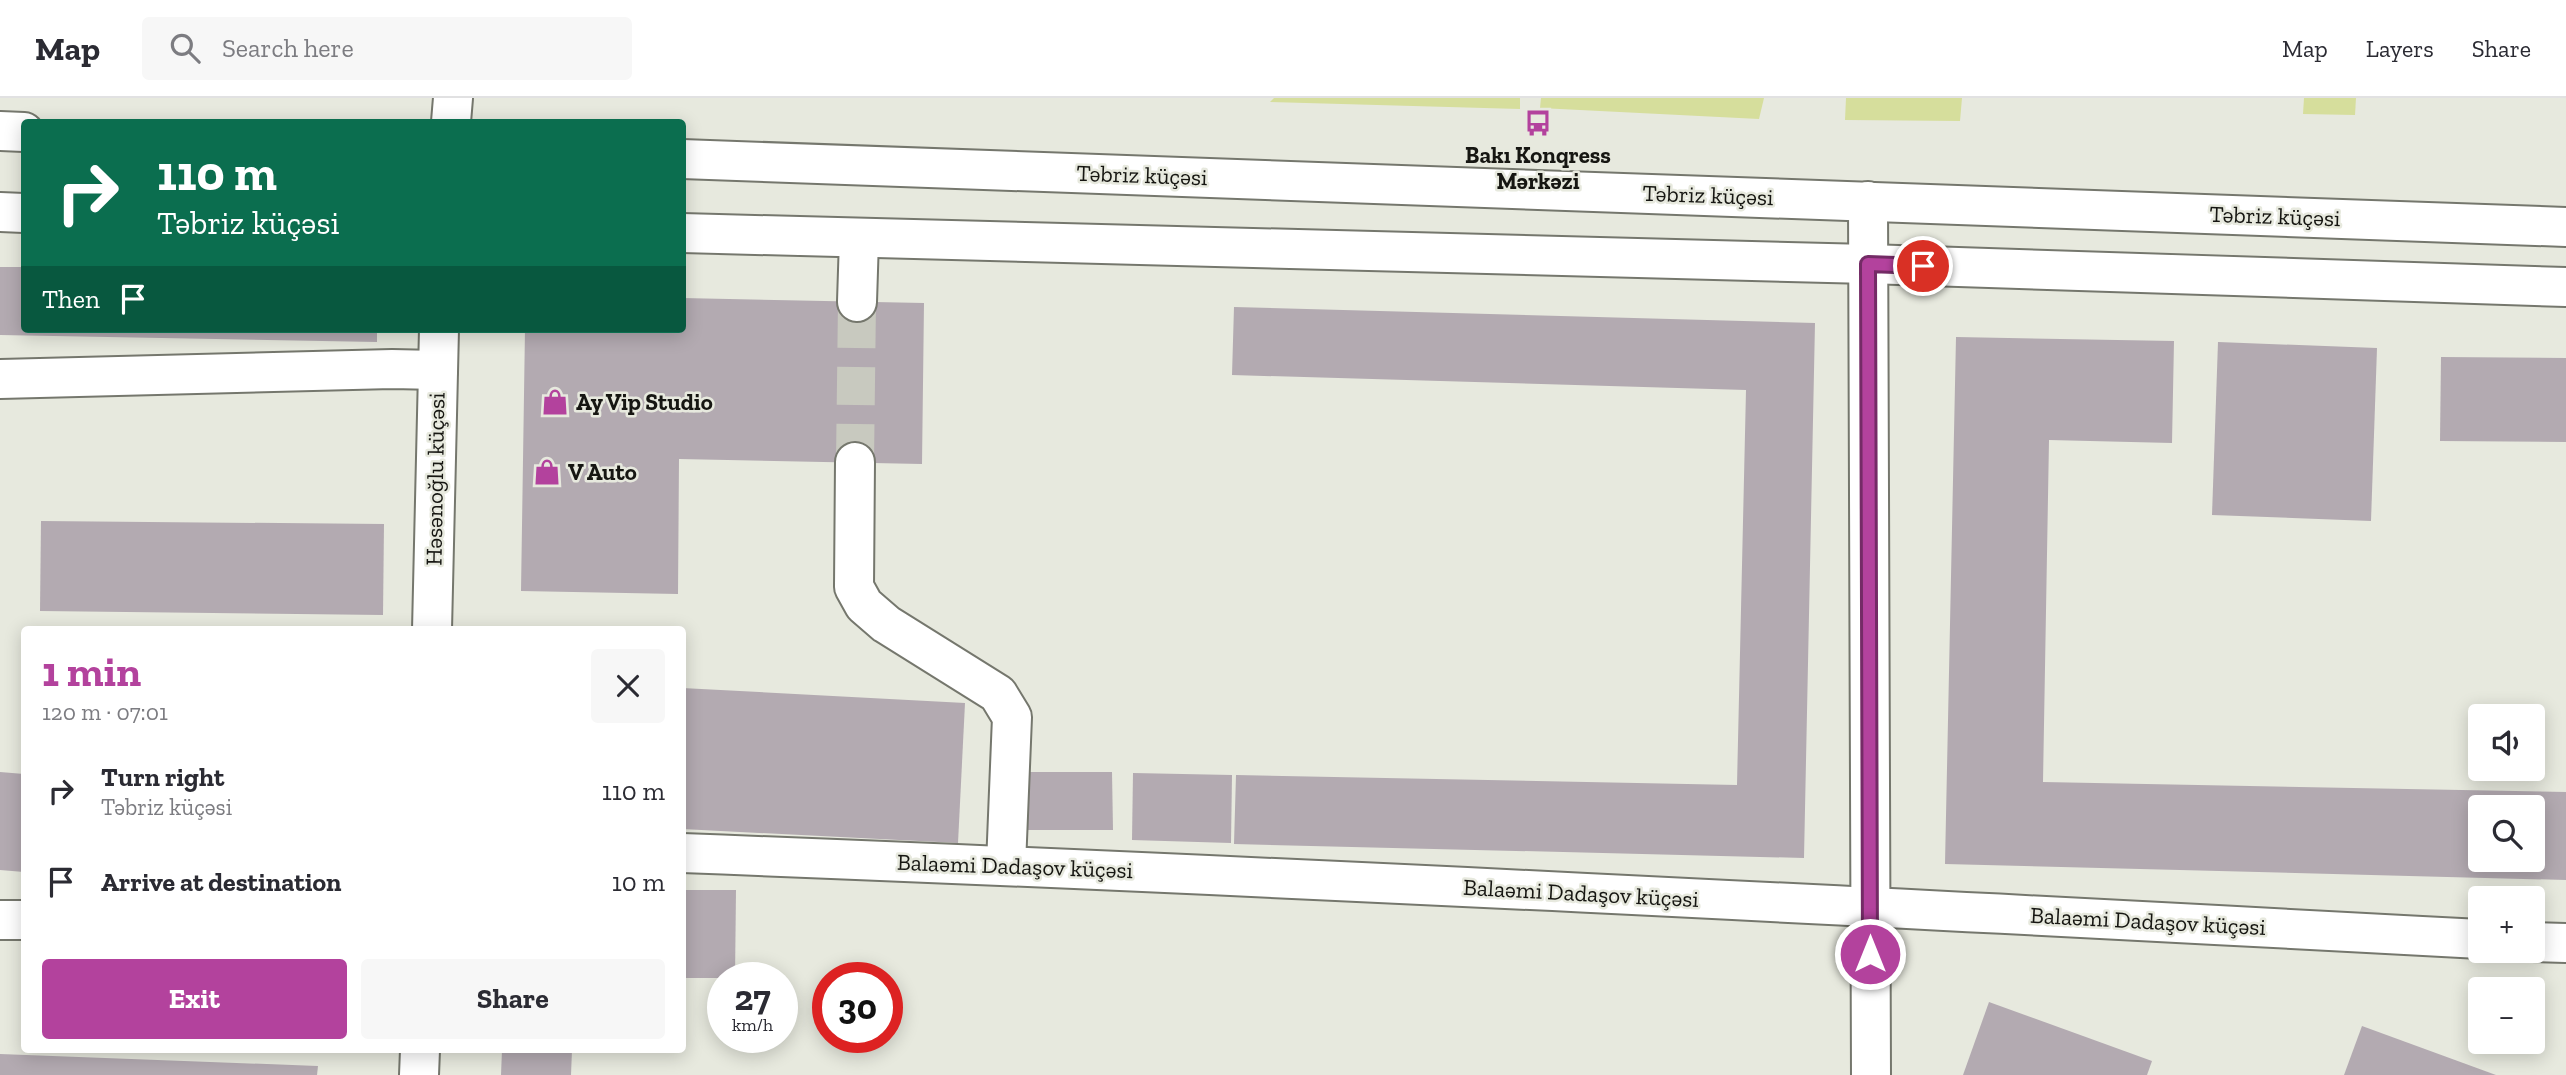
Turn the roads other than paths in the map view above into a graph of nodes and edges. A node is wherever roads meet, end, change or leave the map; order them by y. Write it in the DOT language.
graph roads {
  1 [pos="453,98"];
  2 [pos="451,119"];
  3 [pos="0,131"];
  4 [pos="21,132"];
  5 [pos="686,159"];
  6 [pos="1868,201"];
  7 [pos="0,212"];
  8 [pos="21,213"];
  9 [pos="2566,227"];
  10 [pos="686,233"];
  11 [pos="859,239"];
  12 [pos="1868,264"];
  13 [pos="2566,287"];
  14 [pos="857,302"];
  15 [pos="439,333"];
  16 [pos="438,370"];
  17 [pos="0,379"];
  18 [pos="855,462"];
  19 [pos="432,626"];
  20 [pos="686,853"];
  21 [pos="1006,865"];
  22 [pos="1870,906"];
  23 [pos="0,920"];
  24 [pos="21,920"];
  25 [pos="2468,938"];
  26 [pos="2545,942"];
  27 [pos="2566,943"];
  28 [pos="420,1053"];
  29 [pos="419,1075"];
  30 [pos="1871,1075"];
  1 -- 2 [label="main road"];
  3 -- 4 [label="main road"];
  5 -- 6 [label="main road, Təbriz küçəsi"];
  6 -- 9 [label="main road, Təbriz küçəsi"];
  6 -- 12 [label="main road"];
  7 -- 8 [label="main road"];
  10 -- 11 [label="main road"];
  11 -- 12 [label="main road"];
  11 -- 14 [label="main road"];
  12 -- 13 [label="main road"];
  12 -- 22 [label="main road"];
  15 -- 16 [label="main road, Həsənoğlu küçəsi"];
  16 -- 17 [label="main road"];
  16 -- 19 [label="main road, Həsənoğlu küçəsi"];
  18 -- 21 [label="main road"];
  20 -- 21 [label="main road, Balaəmi Dadaşov küçəsi"];
  21 -- 22 [label="main road, Balaəmi Dadaşov küçəsi"];
  22 -- 25 [label="main road, Balaəmi Dadaşov küçəsi"];
  22 -- 30 [label="main road"];
  23 -- 24 [label="main road"];
  26 -- 27 [label="main road"];
  28 -- 29 [label="main road"];
}
